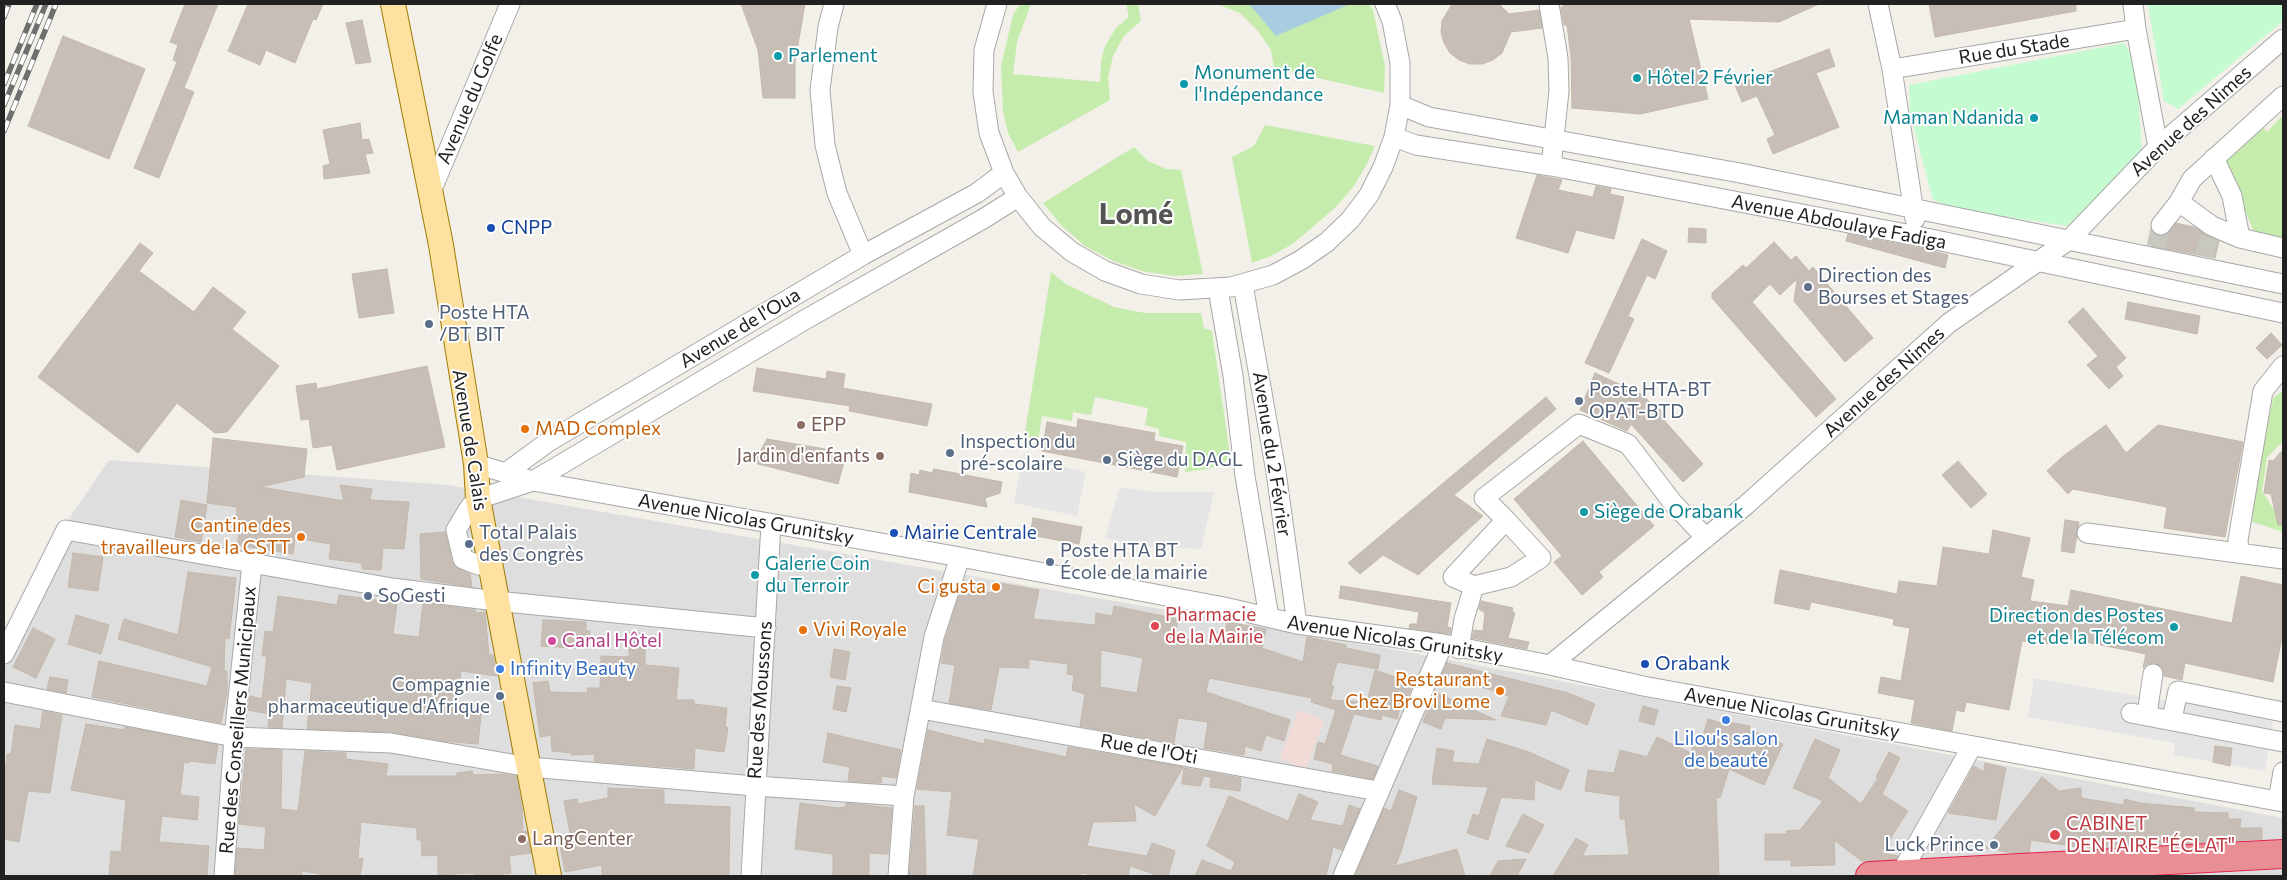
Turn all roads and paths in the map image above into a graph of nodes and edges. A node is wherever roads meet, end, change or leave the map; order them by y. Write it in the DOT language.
graph roads {
  1 [pos="393,4"];
  2 [pos="510,4"];
  3 [pos="834,4"];
  4 [pos="997,4"];
  5 [pos="1385,4"];
  6 [pos="1549,4"];
  7 [pos="1878,4"];
  8 [pos="2133,4"];
  9 [pos="2136,29"];
  10 [pos="2283,39"];
  11 [pos="1892,69"];
  12 [pos="2283,96"];
  13 [pos="1400,105"];
  14 [pos="1394,138"];
  15 [pos="1555,138"];
  16 [pos="2158,147"];
  17 [pos="2214,158"];
  18 [pos="1551,166"];
  19 [pos="1004,173"];
  20 [pos="430,194"];
  21 [pos="1018,197"];
  22 [pos="2179,202"];
  23 [pos="1914,208"];
  24 [pos="2161,225"];
  25 [pos="1917,236"];
  26 [pos="2240,238"];
  27 [pos="2069,240"];
  28 [pos="2283,248"];
  29 [pos="2117,250"];
  30 [pos="863,255"];
  31 [pos="2037,261"];
  32 [pos="2204,262"];
  33 [pos="2113,276"];
  34 [pos="2283,284"];
  35 [pos="1243,285"];
  36 [pos="1218,289"];
  37 [pos="2198,296"];
  38 [pos="2283,313"];
  39 [pos="2283,368"];
  40 [pos="476,464"];
  41 [pos="507,472"];
  42 [pos="533,481"];
  43 [pos="472,509"];
  44 [pos="1506,520"];
  45 [pos="771,524"];
  46 [pos="2087,533"];
  47 [pos="1706,538"];
  48 [pos="2239,552"];
  49 [pos="960,557"];
  50 [pos="2283,559"];
  51 [pos="252,564"];
  52 [pos="1474,586"];
  53 [pos="496,602"];
  54 [pos="1269,617"];
  55 [pos="1297,624"];
  56 [pos="766,628"];
  57 [pos="1451,647"];
  58 [pos="4,654"];
  59 [pos="1550,665"];
  60 [pos="2153,674"];
  61 [pos="4,692"];
  62 [pos="920,709"];
  63 [pos="2283,712"];
  64 [pos="2172,719"];
  65 [pos="234,737"];
  66 [pos="2283,742"];
  67 [pos="1972,746"];
  68 [pos="529,767"];
  69 [pos="2283,772"];
  70 [pos="755,786"];
  71 [pos="1378,791"];
  72 [pos="904,796"];
  73 [pos="2281,802"];
  74 [pos="2283,854"];
  75 [pos="224,876"];
  76 [pos="549,876"];
  77 [pos="751,876"];
  78 [pos="898,876"];
  79 [pos="1343,876"];
  80 [pos="1870,876"];
  81 [pos="1899,876"];
  1 -- 20 [label="main road, Avenue de Calais"];
  2 -- 20 [label="street, Avenue du Golfe"];
  3 -- 30 [label="street"];
  4 -- 19 [label="street"];
  5 -- 13 [label="street"];
  6 -- 15 [label="street"];
  7 -- 11 [label="street"];
  8 -- 9 [label="street"];
  9 -- 11 [label="street, Rue du Stade"];
  9 -- 16 [label="street"];
  10 -- 16 [label="street, Avenue des Nimes"];
  11 -- 23 [label="street"];
  12 -- 17 [label="street"];
  13 -- 14 [label="street"];
  13 -- 15 [label="street, Avenue Abdoulaye Fadiga"];
  14 -- 18 [label="street, Avenue Abdoulaye Fadiga"];
  14 -- 35 [label="street"];
  15 -- 18 [label="street"];
  15 -- 23 [label="street, Avenue Abdoulaye Fadiga"];
  16 -- 27 [label="street, Avenue des Nimes"];
  17 -- 22 [label="street"];
  17 -- 26 [label="street"];
  18 -- 25 [label="street, Avenue Abdoulaye Fadiga"];
  19 -- 21 [label="street"];
  19 -- 30 [label="street, Avenue de l'Oua"];
  20 -- 40 [label="main road, Avenue de Calais"];
  21 -- 36 [label="street"];
  21 -- 42 [label="street, Avenue de l'Oua"];
  22 -- 24 [label="street"];
  22 -- 26 [label="street"];
  23 -- 25 [label="street"];
  23 -- 27 [label="street, Avenue Abdoulaye Fadiga"];
  25 -- 31 [label="street, Avenue Abdoulaye Fadiga"];
  26 -- 28 [label="street"];
  27 -- 29 [label="street, Avenue Abdoulaye Fadiga"];
  27 -- 31 [label="street, Avenue des Nimes"];
  29 -- 32 [label="street, Avenue Abdoulaye Fadiga"];
  29 -- 33 [label="street"];
  30 -- 41 [label="street, Avenue de l'Oua"];
  31 -- 33 [label="street, Avenue Abdoulaye Fadiga"];
  31 -- 47 [label="street, Avenue des Nimes"];
  32 -- 34 [label="street, Avenue Abdoulaye Fadiga"];
  32 -- 37 [label="street"];
  33 -- 37 [label="street, Avenue Abdoulaye Fadiga"];
  35 -- 36 [label="street"];
  35 -- 55 [label="street, Avenue du 2 Février"];
  36 -- 54 [label="street, Avenue du 2 Février"];
  37 -- 38 [label="street, Avenue Abdoulaye Fadiga"];
  39 -- 48 [label="street"];
  40 -- 41 [label="street"];
  40 -- 43 [label="main road, Avenue de Calais"];
  41 -- 42 [label="street, Avenue Nicolas Grunitsky"];
  42 -- 43 [label="street"];
  42 -- 45 [label="street, Avenue Nicolas Grunitsky"];
  43 -- 53 [label="main road, Avenue de Calais"];
  44 -- 47 [label="street"];
  44 -- 52 [label="street"];
  44 -- 52 [label="street"];
  45 -- 49 [label="street, Avenue Nicolas Grunitsky"];
  45 -- 56 [label="street, Rue des Moussons"];
  46 -- 48 [label="street"];
  47 -- 59 [label="street, Avenue des Nimes"];
  48 -- 50 [label="street"];
  49 -- 54 [label="street, Avenue Nicolas Grunitsky"];
  49 -- 62 [label="street"];
  51 -- 53 [label="street"];
  51 -- 58 [label="street"];
  51 -- 65 [label="street, Rue des Conseillers Municipaux"];
  52 -- 57 [label="street"];
  53 -- 56 [label="street"];
  53 -- 68 [label="main road, Avenue de Calais"];
  54 -- 55 [label="street, Avenue Nicolas Grunitsky"];
  55 -- 57 [label="street, Avenue Nicolas Grunitsky"];
  56 -- 70 [label="street, Rue des Moussons"];
  57 -- 59 [label="street, Avenue Nicolas Grunitsky"];
  57 -- 71 [label="street"];
  59 -- 67 [label="street, Avenue Nicolas Grunitsky"];
  60 -- 64 [label="street"];
  61 -- 65 [label="street"];
  62 -- 71 [label="street, Rue de l'Oti"];
  62 -- 72 [label="street"];
  63 -- 64 [label="street"];
  64 -- 66 [label="street"];
  65 -- 68 [label="street"];
  65 -- 75 [label="street, Rue des Conseillers Municipaux"];
  67 -- 73 [label="street, Avenue Nicolas Grunitsky"];
  67 -- 81 [label="street"];
  68 -- 70 [label="street"];
  68 -- 76 [label="main road, Avenue de Calais"];
  69 -- 73 [label="street"];
  70 -- 72 [label="street"];
  70 -- 77 [label="street, Rue des Moussons"];
  71 -- 79 [label="street"];
  72 -- 78 [label="street"];
  74 -- 81 [label="highway"];
  80 -- 81 [label="highway"];
}
